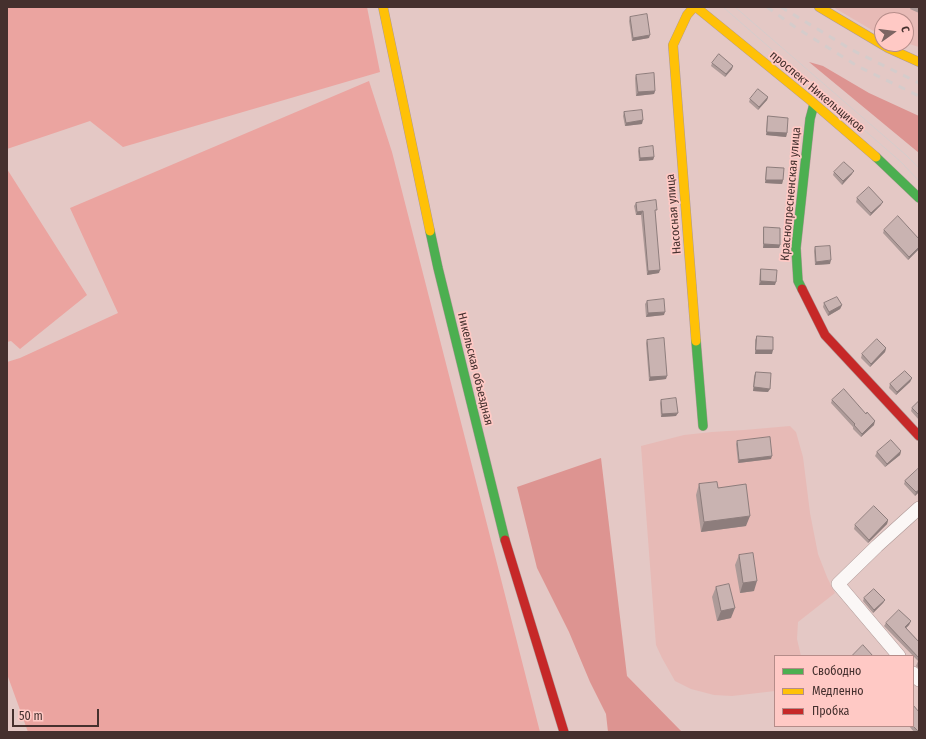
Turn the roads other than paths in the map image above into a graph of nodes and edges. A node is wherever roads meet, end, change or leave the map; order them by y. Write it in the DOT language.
graph roads {
  1 [pos="383,7"];
  2 [pos="695,7"];
  3 [pos="819,7"];
  4 [pos="919,62"];
  5 [pos="814,104"];
  6 [pos="919,198"];
  7 [pos="703,426"];
  8 [pos="919,436"];
  9 [pos="919,508"];
  10 [pos="897,655"];
  11 [pos="564,732"];
  1 -- 11 [label="main road, Никельская объездная"];
  2 -- 5 [label="main road, проспект Никельщиков"];
  2 -- 7 [label="main road, Насосная улица"];
  3 -- 4 [label="main road"];
  5 -- 6 [label="main road, проспект Никельщиков"];
  5 -- 8 [label="main road, Краснопресненская улица"];
  9 -- 10 [label="street"];
}
